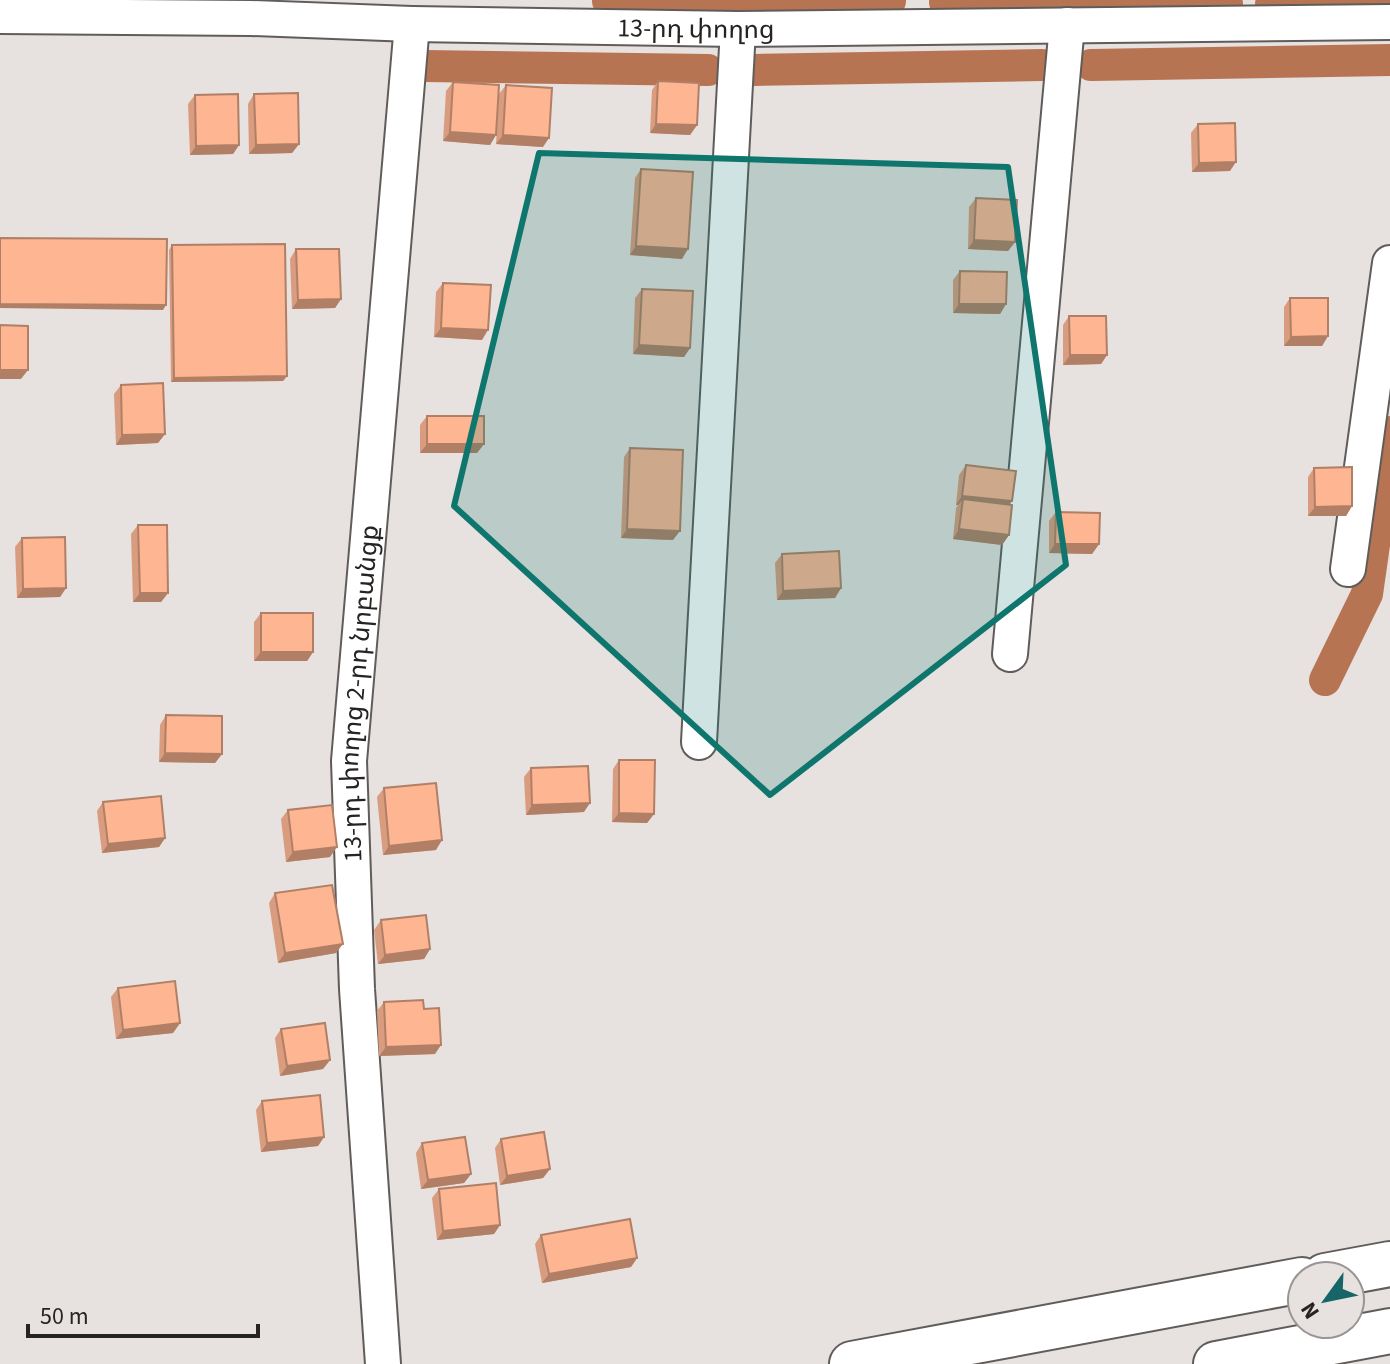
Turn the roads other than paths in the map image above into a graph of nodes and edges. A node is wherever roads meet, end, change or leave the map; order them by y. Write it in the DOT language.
graph roads {
  1 [pos="252,9"];
  2 [pos="1255,12"];
  3 [pos="591,13"];
  4 [pos="918,14"];
  5 [pos="0,16"];
  6 [pos="1390,22"];
  7 [pos="412,24"];
  8 [pos="1067,25"];
  9 [pos="738,29"];
  10 [pos="1390,263"];
  11 [pos="1348,569"];
  12 [pos="1010,654"];
  13 [pos="699,742"];
  14 [pos="1390,1264"];
  15 [pos="1366,1268"];
  16 [pos="1286,1283"];
  17 [pos="1390,1331"];
  18 [pos="383,1364"];
  19 [pos="852,1364"];
  20 [pos="1216,1364"];
  1 -- 5 [label="street, 13-րդ փողոց"];
  1 -- 7 [label="street, 13-րդ փողոց"];
  2 -- 6 [label="street, 13-րդ փողոց"];
  2 -- 8 [label="street, 13-րդ փողոց"];
  3 -- 7 [label="street, 13-րդ փողոց"];
  3 -- 9 [label="street, 13-րդ փողոց"];
  4 -- 8 [label="street, 13-րդ փողոց"];
  4 -- 9 [label="street, 13-րդ փողոց"];
  7 -- 18 [label="street, 13-րդ փողոց 2-րդ նրբանցք"];
  8 -- 12 [label="street"];
  9 -- 13 [label="street"];
  10 -- 11 [label="street"];
  14 -- 15 [label="highway"];
  16 -- 19 [label="highway"];
  17 -- 20 [label="highway"];
}
